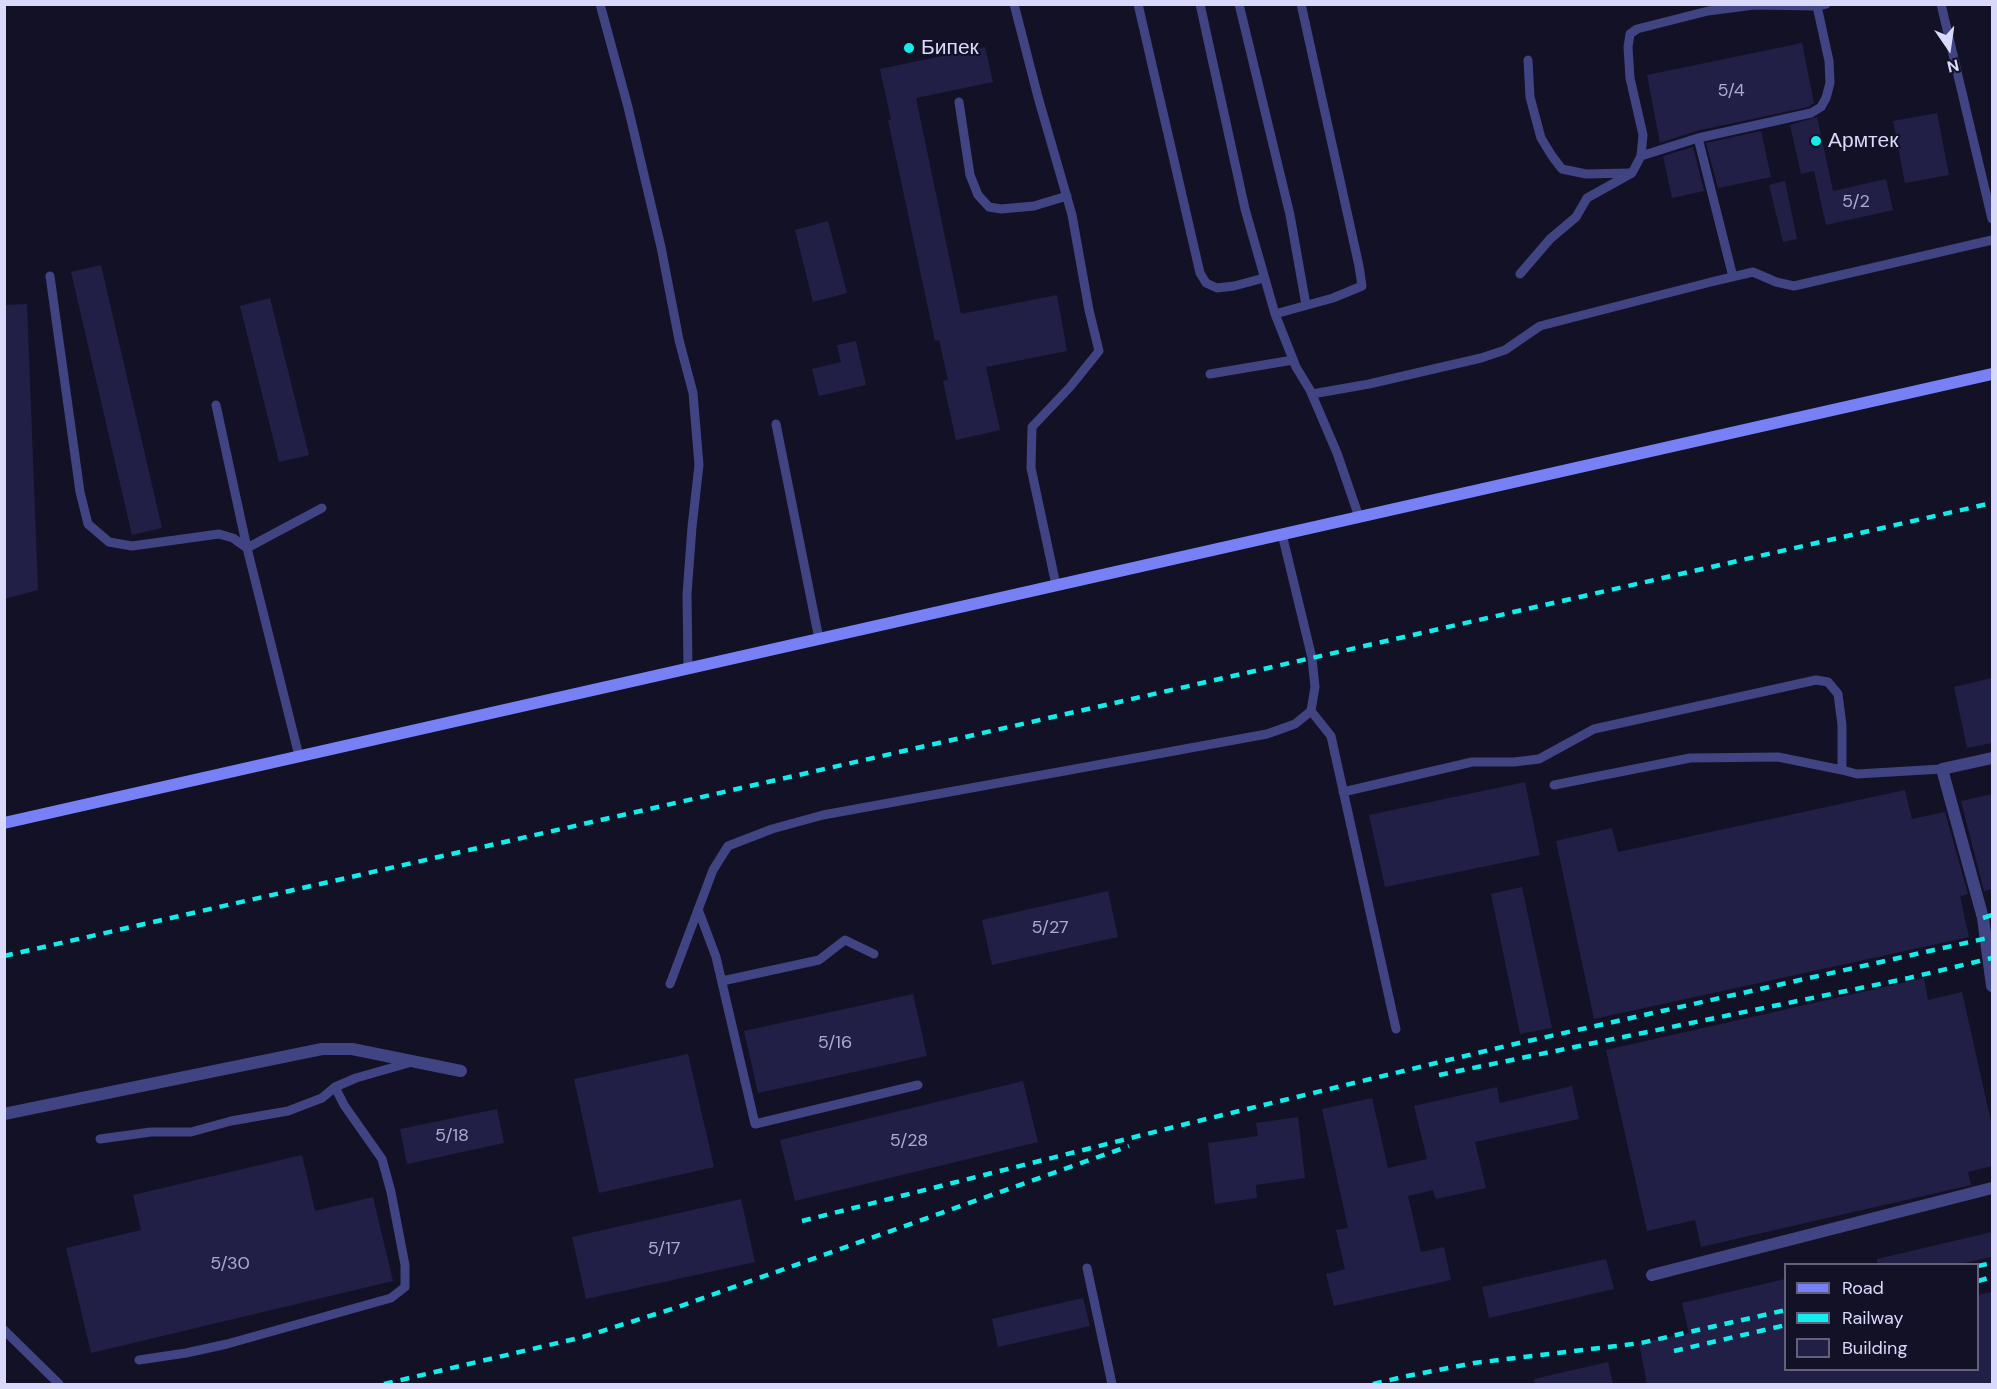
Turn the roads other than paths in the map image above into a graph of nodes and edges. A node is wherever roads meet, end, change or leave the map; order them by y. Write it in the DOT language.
graph roads {
  1 [pos="600,4"];
  2 [pos="1014,4"];
  3 [pos="1138,4"];
  4 [pos="1200,4"];
  5 [pos="1239,4"];
  6 [pos="1301,4"];
  7 [pos="1941,4"];
  8 [pos="1821,5"];
  9 [pos="1528,60"];
  10 [pos="959,102"];
  11 [pos="1698,138"];
  12 [pos="1641,156"];
  13 [pos="1632,173"];
  14 [pos="1067,196"];
  15 [pos="1992,219"];
  16 [pos="1992,240"];
  17 [pos="1520,274"];
  18 [pos="50,276"];
  19 [pos="1733,277"];
  20 [pos="1264,278"];
  21 [pos="1306,305"];
  22 [pos="1275,314"];
  23 [pos="1293,360"];
  24 [pos="1210,374"];
  25 [pos="1992,374"];
  26 [pos="1312,394"];
  27 [pos="216,405"];
  28 [pos="776,424"];
  29 [pos="322,508"];
  30 [pos="1359,517"];
  31 [pos="1282,534"];
  32 [pos="247,548"];
  33 [pos="1056,585"];
  34 [pos="819,639"];
  35 [pos="688,669"];
  36 [pos="1311,711"];
  37 [pos="299,756"];
  38 [pos="1992,758"];
  39 [pos="1942,769"];
  40 [pos="1842,770"];
  41 [pos="1554,785"];
  42 [pos="1343,792"];
  43 [pos="4,823"];
  44 [pos="698,909"];
  45 [pos="874,954"];
  46 [pos="722,981"];
  47 [pos="670,984"];
  48 [pos="1992,986"];
  49 [pos="1396,1029"];
  50 [pos="417,1061"];
  51 [pos="461,1071"];
  52 [pos="918,1085"];
  53 [pos="335,1087"];
  54 [pos="4,1114"];
  55 [pos="100,1139"];
  56 [pos="1992,1188"];
  57 [pos="1087,1268"];
  58 [pos="1652,1275"];
  59 [pos="4,1330"];
  60 [pos="138,1360"];
  61 [pos="59,1384"];
  62 [pos="1112,1384"];
  1 -- 35 [label="lane"];
  2 -- 14 [label="lane"];
  3 -- 20 [label="lane"];
  4 -- 20 [label="lane"];
  5 -- 21 [label="lane"];
  6 -- 21 [label="lane"];
  7 -- 15 [label="lane"];
  8 -- 11 [label="lane"];
  8 -- 12 [label="lane"];
  9 -- 13 [label="lane"];
  10 -- 14 [label="lane"];
  11 -- 12 [label="lane"];
  11 -- 19 [label="lane"];
  12 -- 13 [label="lane"];
  13 -- 17 [label="lane"];
  14 -- 33 [label="lane"];
  16 -- 19 [label="lane"];
  18 -- 32 [label="lane"];
  19 -- 26 [label="lane"];
  20 -- 22 [label="lane"];
  21 -- 22 [label="lane"];
  22 -- 23 [label="lane"];
  23 -- 24 [label="lane"];
  23 -- 26 [label="lane"];
  25 -- 30 [label="main road"];
  26 -- 30 [label="lane"];
  27 -- 32 [label="lane"];
  28 -- 34 [label="lane"];
  29 -- 32 [label="lane"];
  30 -- 31 [label="main road"];
  31 -- 33 [label="main road"];
  31 -- 36 [label="lane"];
  32 -- 37 [label="lane"];
  33 -- 34 [label="main road"];
  34 -- 35 [label="main road"];
  35 -- 37 [label="main road"];
  36 -- 42 [label="lane"];
  36 -- 44 [label="lane"];
  37 -- 43 [label="main road"];
  38 -- 39 [label="street"];
  39 -- 40 [label="lane"];
  39 -- 48 [label="street"];
  40 -- 41 [label="lane"];
  40 -- 42 [label="lane"];
  42 -- 49 [label="lane"];
  44 -- 46 [label="lane"];
  44 -- 47 [label="lane"];
  45 -- 46 [label="lane"];
  46 -- 52 [label="lane"];
  50 -- 51 [label="street"];
  50 -- 53 [label="lane"];
  50 -- 54 [label="street"];
  53 -- 55 [label="lane"];
  53 -- 60 [label="lane"];
  56 -- 58 [label="street"];
  57 -- 62 [label="lane"];
  59 -- 61 [label="lane"];
}
